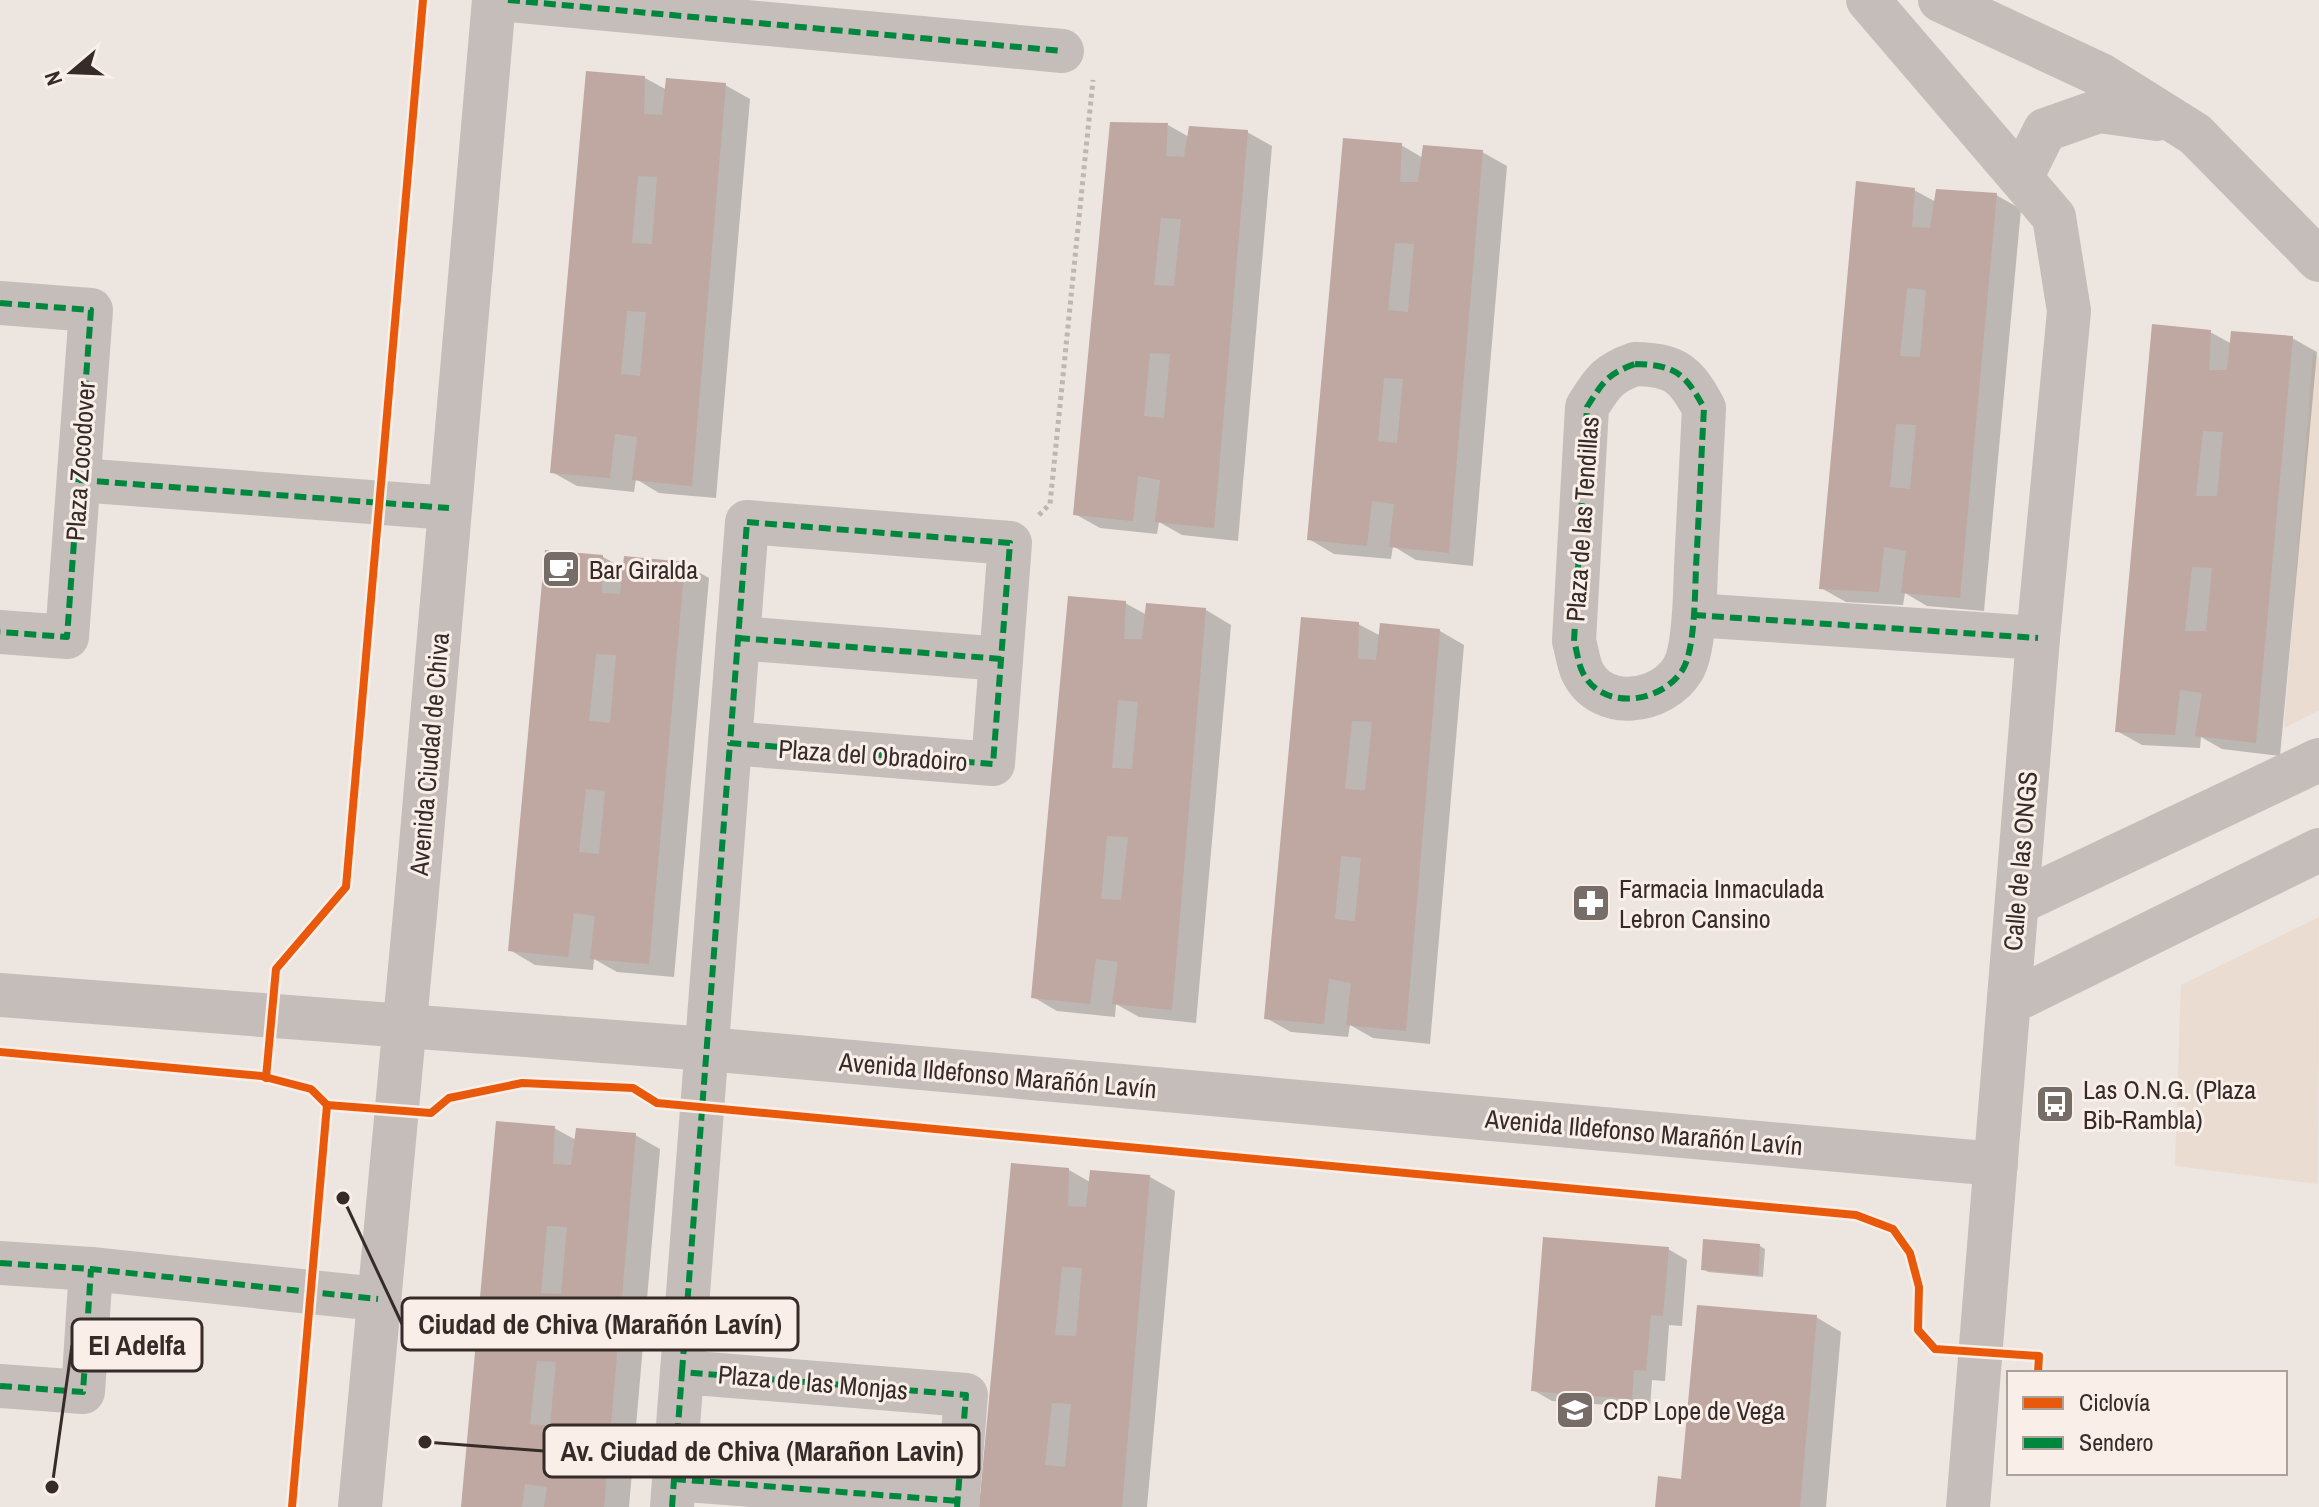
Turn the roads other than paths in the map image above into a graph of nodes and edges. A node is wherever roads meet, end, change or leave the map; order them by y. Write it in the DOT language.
graph roads {
  1 [pos="494,0"];
  2 [pos="508,0"];
  3 [pos="1868,0"];
  4 [pos="1940,0"];
  5 [pos="1062,51"];
  6 [pos="2172,121"];
  7 [pos="2021,178"];
  8 [pos="2319,260"];
  9 [pos="0,303"];
  10 [pos="79,480"];
  11 [pos="449,508"];
  12 [pos="1694,615"];
  13 [pos="0,632"];
  14 [pos="738,638"];
  15 [pos="2038,638"];
  16 [pos="1001,659"];
  17 [pos="730,743"];
  18 [pos="2319,760"];
  19 [pos="2319,850"];
  20 [pos="2017,903"];
  21 [pos="0,995"];
  22 [pos="2009,1003"];
  23 [pos="405,1026"];
  24 [pos="707,1049"];
  25 [pos="1996,1164"];
  26 [pos="0,1263"];
  27 [pos="91,1269"];
  28 [pos="378,1299"];
  29 [pos="682,1372"];
  30 [pos="0,1386"];
  31 [pos="673,1493"];
  32 [pos="958,1504"];
  33 [pos="360,1507"];
  34 [pos="1968,1507"];
  1 -- 11 [label="street, Avenida Ciudad de Chiva"];
  2 -- 5 [label="street"];
  3 -- 7 [label="street"];
  4 -- 6 [label="street"];
  6 -- 7 [label="street"];
  6 -- 8 [label="street"];
  7 -- 15 [label="street, Calle de las ONGS"];
  9 -- 10 [label="street, Plaza Zocodover"];
  10 -- 11 [label="street"];
  10 -- 13 [label="street, Plaza Zocodover"];
  11 -- 23 [label="street, Avenida Ciudad de Chiva"];
  12 -- 12 [label="street, Plaza de las Tendillas"];
  12 -- 15 [label="street"];
  14 -- 16 [label="street"];
  14 -- 16 [label="street, Plaza del Obradoiro"];
  14 -- 17 [label="street"];
  15 -- 20 [label="street, Calle de las ONGS"];
  16 -- 17 [label="street, Plaza del Obradoiro"];
  17 -- 24 [label="street"];
  18 -- 20 [label="street"];
  19 -- 22 [label="street"];
  20 -- 22 [label="street, Calle de las ONGS"];
  21 -- 23 [label="street, Avenida Ildefonso Marañón Lavín"];
  22 -- 25 [label="street, Calle de las ONGS"];
  23 -- 24 [label="street, Avenida Ildefonso Marañón Lavín"];
  23 -- 28 [label="street, Avenida Ciudad de Chiva"];
  24 -- 25 [label="street, Avenida Ildefonso Marañón Lavín"];
  24 -- 29 [label="street"];
  25 -- 34 [label="street, Calle de las ONGS"];
  26 -- 27 [label="street"];
  27 -- 28 [label="street"];
  27 -- 30 [label="street"];
  28 -- 33 [label="street, Avenida Ciudad de Chiva"];
  29 -- 31 [label="street, Plaza de las Monjas"];
  29 -- 32 [label="street, Plaza de las Monjas"];
  31 -- 32 [label="street"];
}
